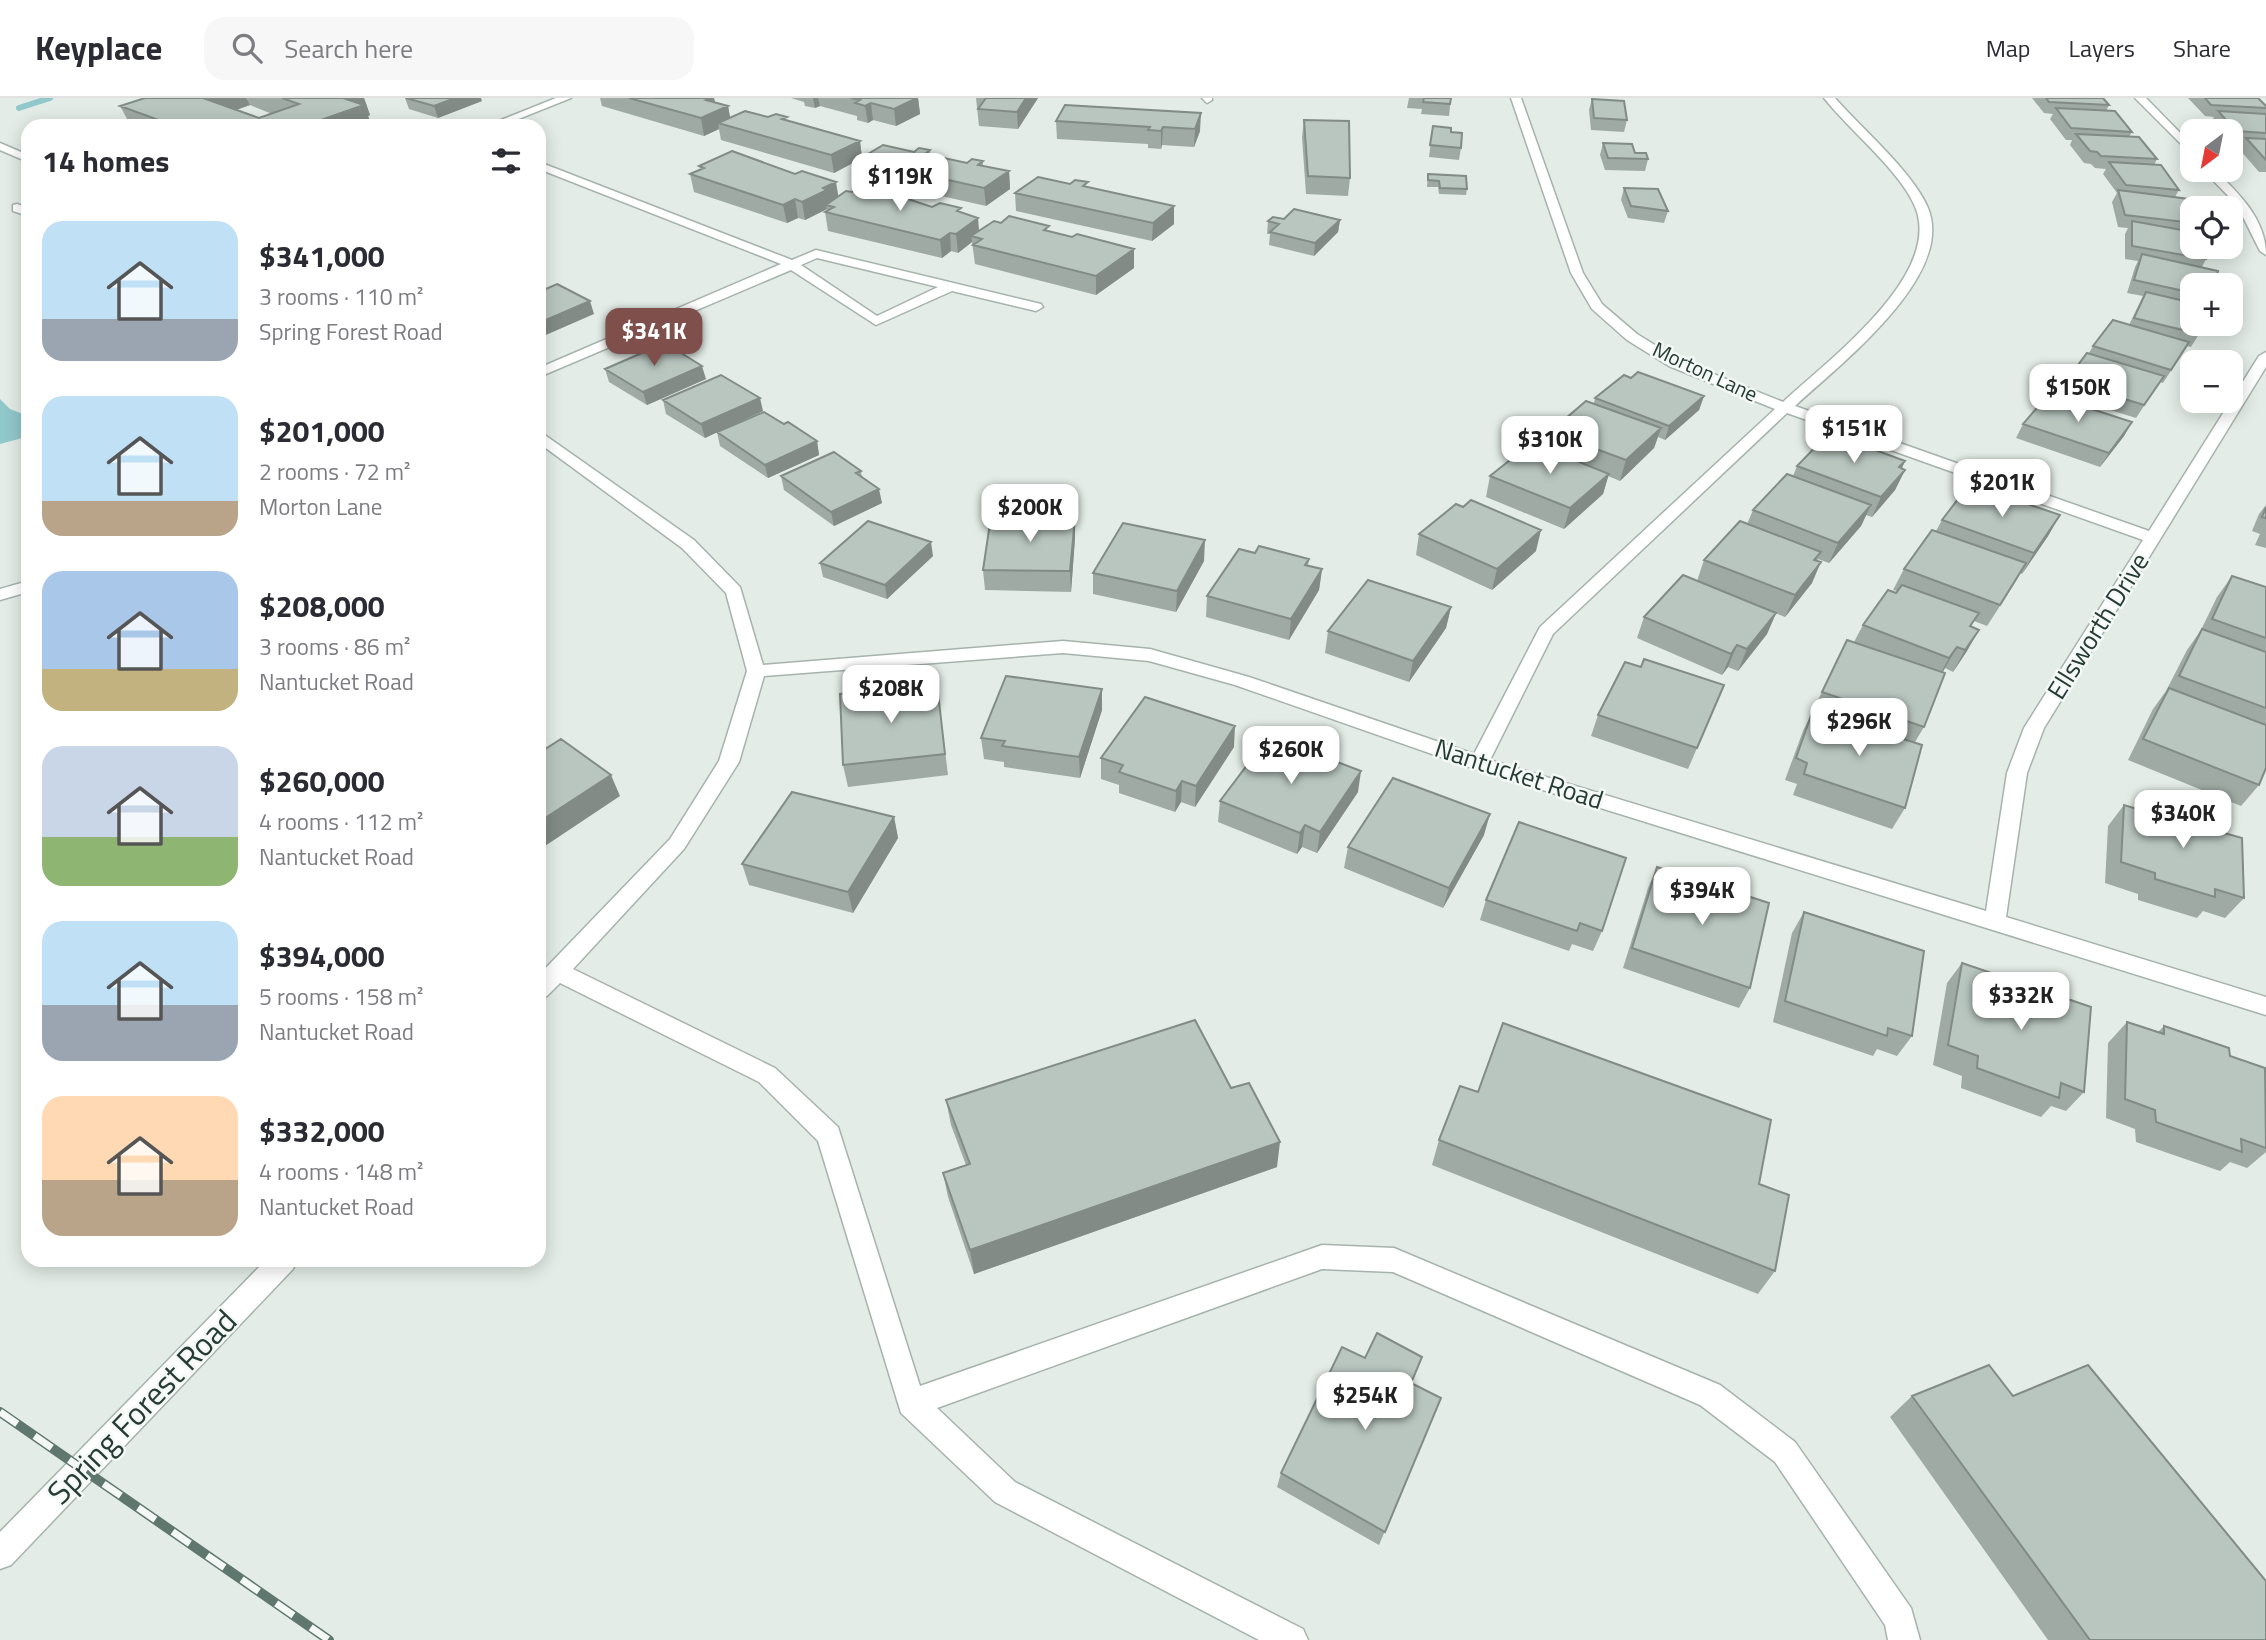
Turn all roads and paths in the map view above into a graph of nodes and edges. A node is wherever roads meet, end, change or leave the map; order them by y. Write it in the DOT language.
graph roads {
  1 [pos="566,98"];
  2 [pos="1516,98"];
  3 [pos="1829,98"];
  4 [pos="2140,98"];
  5 [pos="510,119"];
  6 [pos="2180,140"];
  7 [pos="0,146"];
  8 [pos="21,156"];
  9 [pos="546,168"];
  10 [pos="2221,182"];
  11 [pos="2266,251"];
  12 [pos="791,264"];
  13 [pos="950,287"];
  14 [pos="1036,307"];
  15 [pos="2266,356"];
  16 [pos="546,370"];
  17 [pos="1786,408"];
  18 [pos="546,441"];
  19 [pos="2152,538"];
  20 [pos="21,588"];
  21 [pos="0,595"];
  22 [pos="756,671"];
  23 [pos="1479,763"];
  24 [pos="1994,920"];
  25 [pos="557,971"];
  26 [pos="546,983"];
  27 [pos="2266,1006"];
  28 [pos="277,1267"];
  29 [pos="911,1403"];
  30 [pos="0,1554"];
  31 [pos="1292,1640"];
  32 [pos="1904,1640"];
  1 -- 5 [label="street"];
  2 -- 17 [label="street, Morton Lane"];
  3 -- 17 [label="street"];
  4 -- 6 [label="street"];
  7 -- 8 [label="street"];
  9 -- 12 [label="street"];
  10 -- 11 [label="street"];
  12 -- 13 [label="street"];
  12 -- 13 [label="street"];
  12 -- 16 [label="street"];
  13 -- 14 [label="street"];
  15 -- 19 [label="street, Ellsworth Drive"];
  17 -- 19 [label="street, Morton Lane"];
  17 -- 23 [label="street"];
  18 -- 22 [label="street"];
  19 -- 24 [label="street, Ellsworth Drive"];
  20 -- 21 [label="street"];
  22 -- 23 [label="street, Nantucket Road"];
  22 -- 25 [label="street"];
  23 -- 24 [label="street, Nantucket Road"];
  24 -- 27 [label="street, Nantucket Road"];
  25 -- 26 [label="street"];
  25 -- 29 [label="street"];
  28 -- 30 [label="street, Spring Forest Road"];
  29 -- 31 [label="street"];
  29 -- 32 [label="street"];
}
